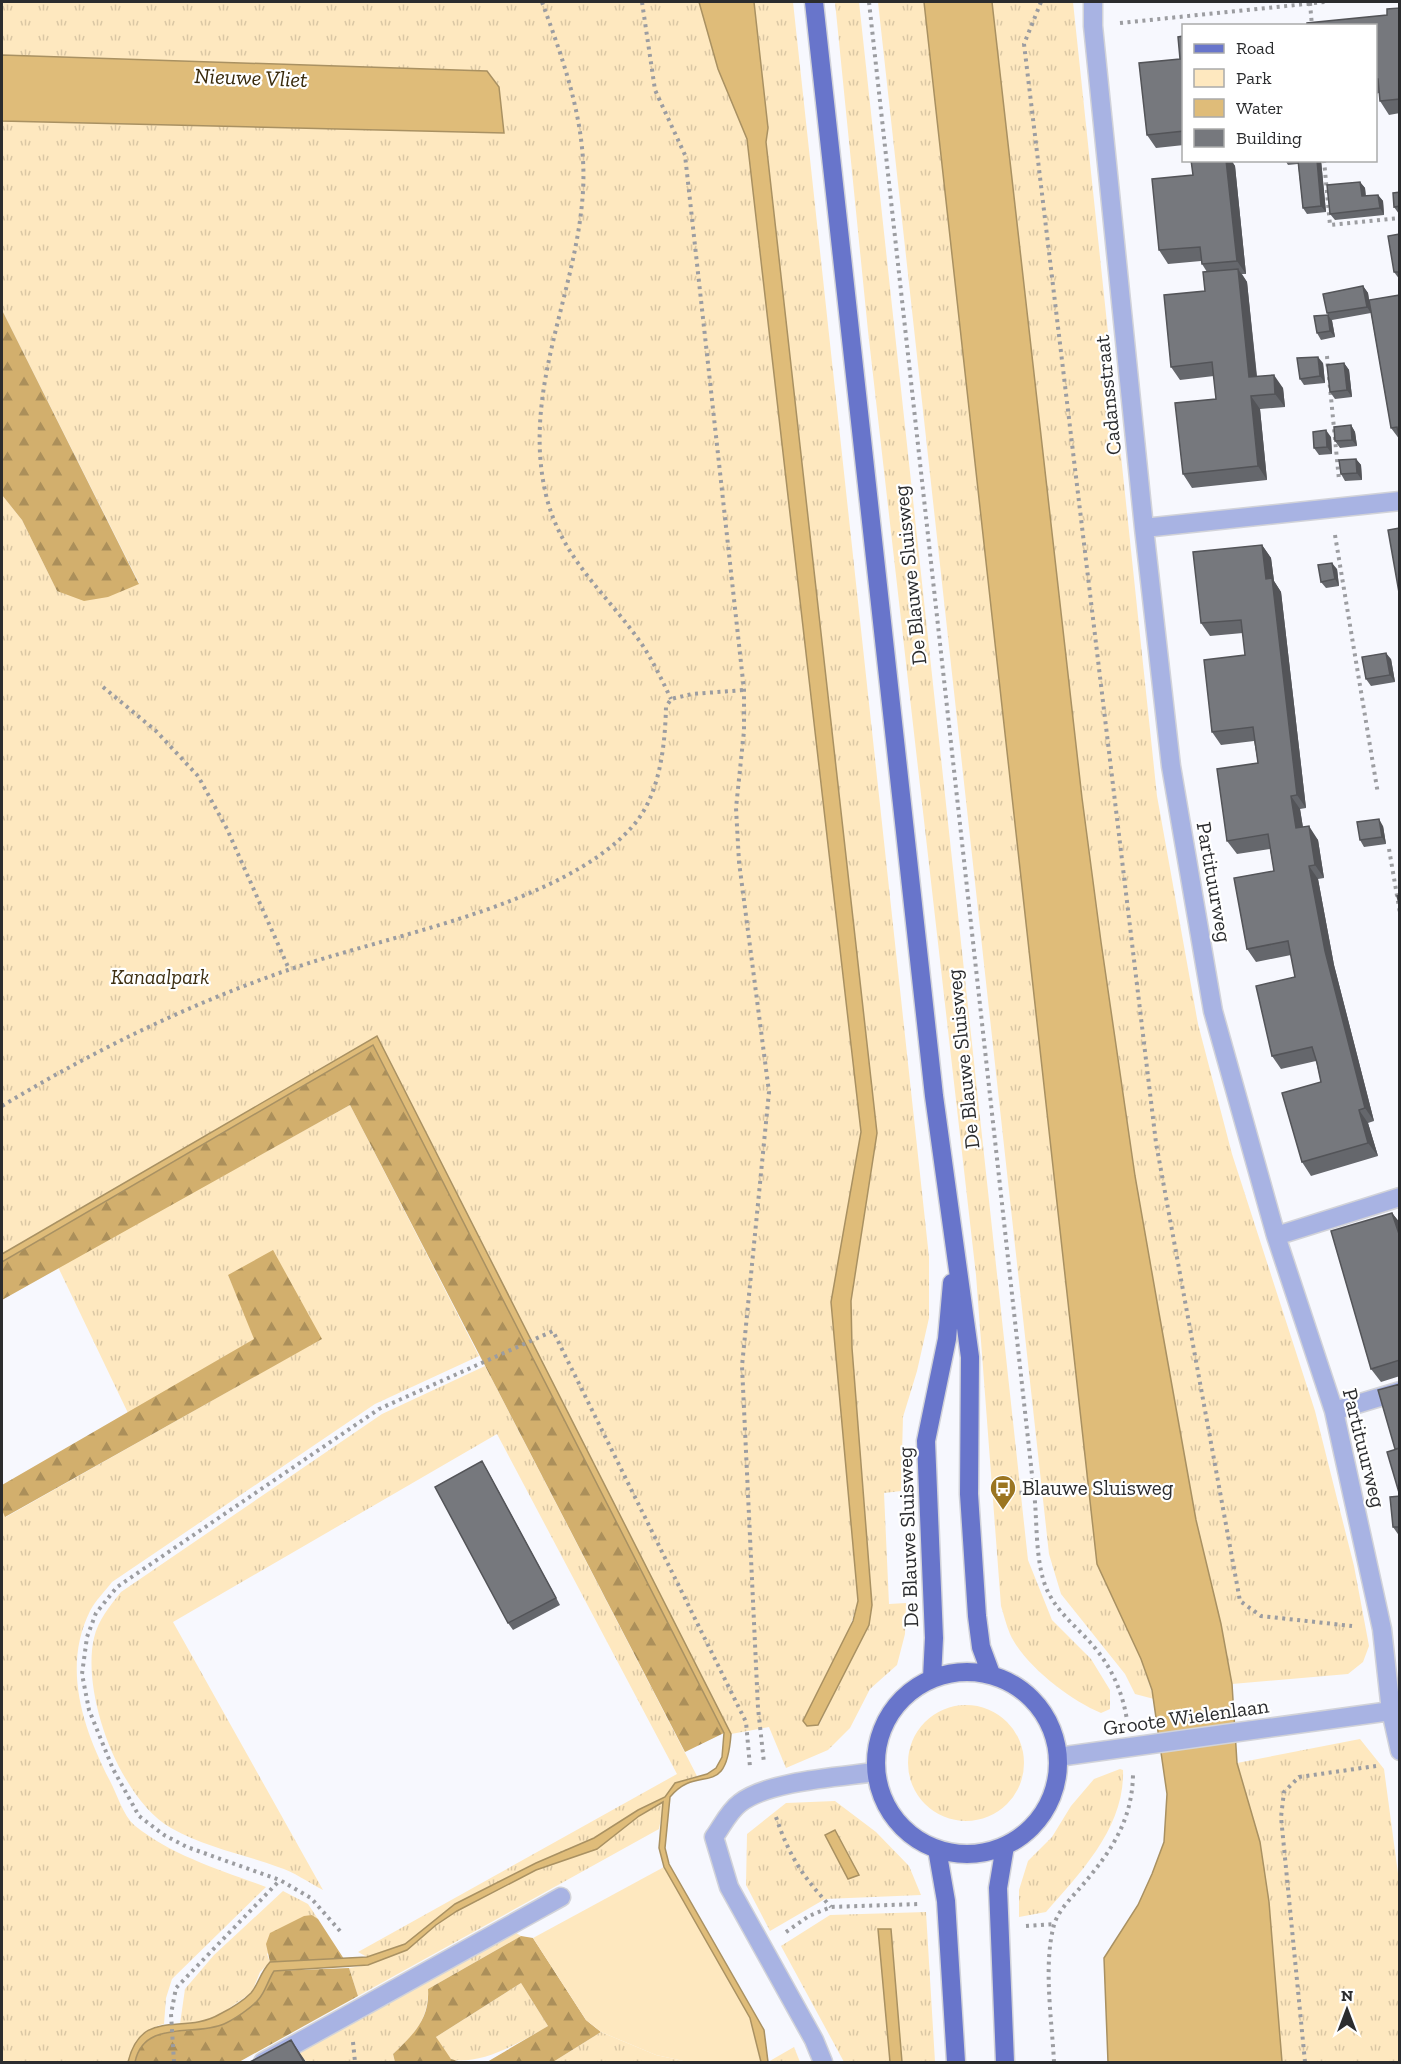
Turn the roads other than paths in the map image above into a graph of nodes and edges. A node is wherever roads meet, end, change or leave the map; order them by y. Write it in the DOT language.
graph roads {
  1 [pos="814,2"];
  2 [pos="1093,2"];
  3 [pos="1400,501"];
  4 [pos="1144,528"];
  5 [pos="1400,1197"];
  6 [pos="1276,1236"];
  7 [pos="955,1252"];
  8 [pos="1400,1391"];
  9 [pos="1334,1411"];
  10 [pos="1393,1669"];
  11 [pos="991,1674"];
  12 [pos="932,1678"];
  13 [pos="1391,1711"];
  14 [pos="1396,1746"];
  15 [pos="1058,1757"];
  16 [pos="875,1772"];
  17 [pos="1005,1846"];
  18 [pos="937,1849"];
  19 [pos="561,1897"];
  20 [pos="263,2062"];
  21 [pos="823,2062"];
  22 [pos="956,2062"];
  23 [pos="1005,2062"];
  1 -- 7 [label="main road, De Blauwe Sluisweg"];
  2 -- 4 [label="street, Cadansstraat"];
  3 -- 4 [label="street"];
  4 -- 6 [label="street, Partituurweg"];
  5 -- 6 [label="street"];
  6 -- 9 [label="street, Partituurweg"];
  7 -- 11 [label="main road, De Blauwe Sluisweg"];
  7 -- 12 [label="main road, De Blauwe Sluisweg"];
  8 -- 9 [label="street"];
  9 -- 10 [label="street, Partituurweg"];
  10 -- 13 [label="street, Partituurweg"];
  11 -- 12 [label="main road"];
  11 -- 15 [label="main road"];
  12 -- 16 [label="main road"];
  13 -- 14 [label="street, Partituurweg"];
  13 -- 15 [label="street, Groote Wielenlaan"];
  15 -- 17 [label="main road"];
  16 -- 18 [label="main road"];
  16 -- 21 [label="street"];
  17 -- 18 [label="main road"];
  17 -- 23 [label="main road"];
  18 -- 22 [label="main road"];
  19 -- 20 [label="street"];
}
